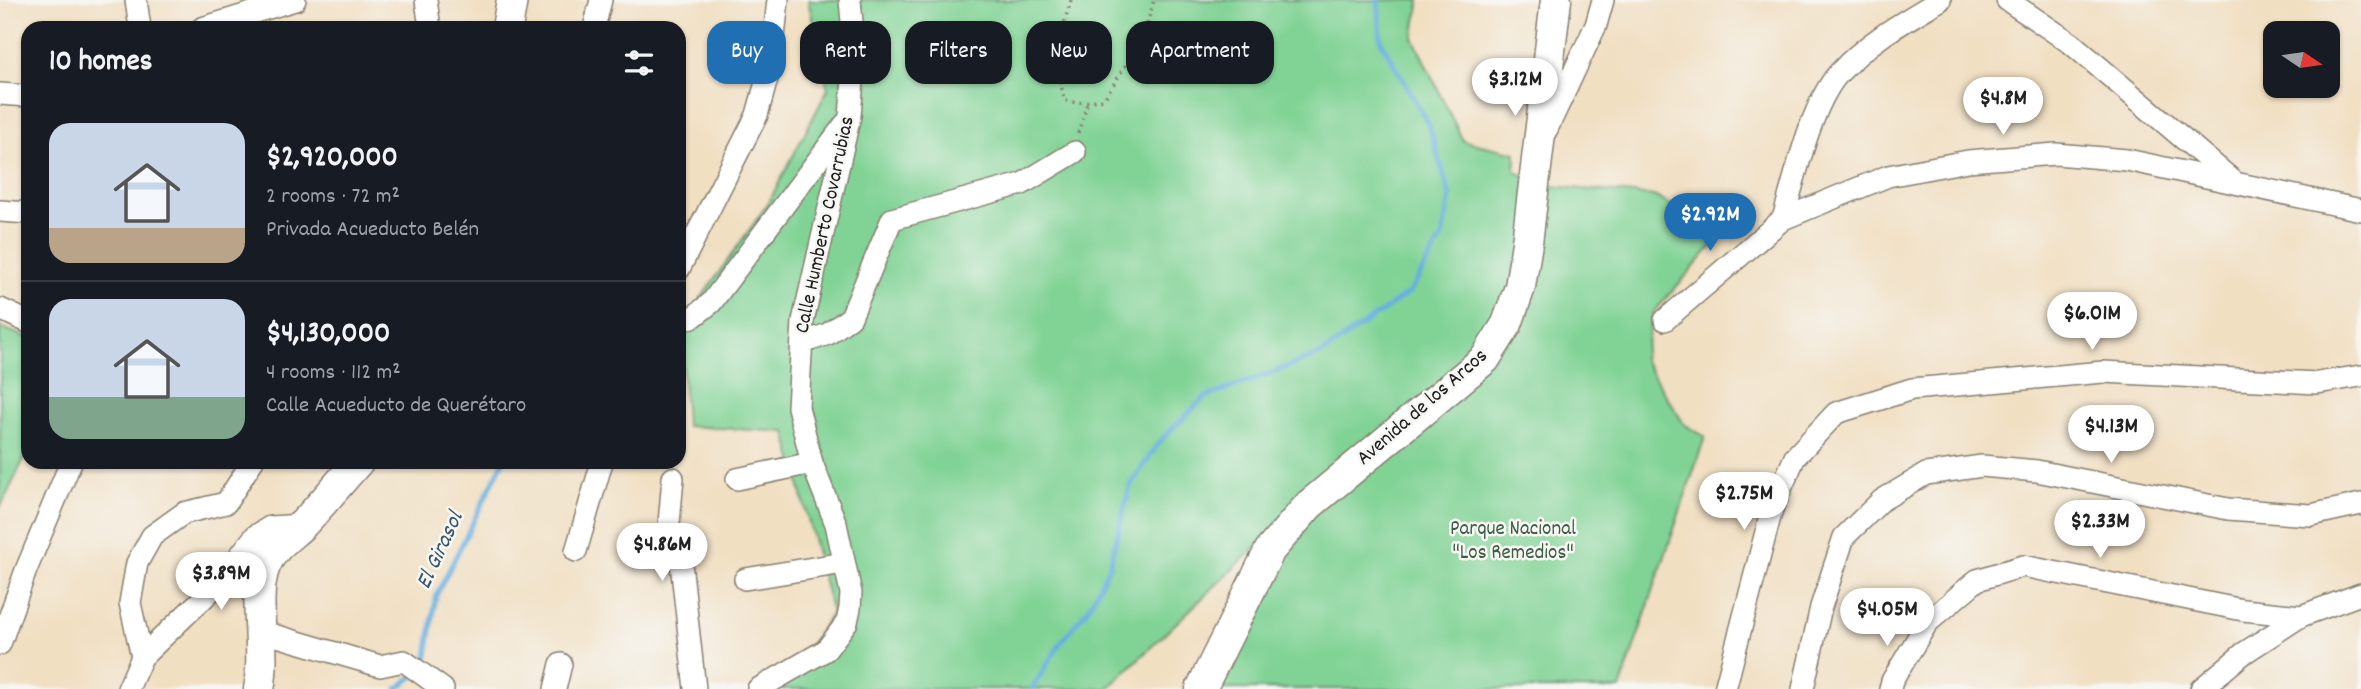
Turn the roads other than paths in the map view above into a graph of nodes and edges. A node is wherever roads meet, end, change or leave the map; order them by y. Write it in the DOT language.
graph roads {
  1 [pos="136,0"];
  2 [pos="295,0"];
  3 [pos="426,0"];
  4 [pos="512,0"];
  5 [pos="601,0"];
  6 [pos="778,0"];
  7 [pos="850,0"];
  8 [pos="1556,0"];
  9 [pos="1603,0"];
  10 [pos="1940,0"];
  11 [pos="2007,0"];
  12 [pos="139,21"];
  13 [pos="225,21"];
  14 [pos="429,21"];
  15 [pos="508,21"];
  16 [pos="596,21"];
  17 [pos="0,94"];
  18 [pos="21,96"];
  19 [pos="850,116"];
  20 [pos="1074,152"];
  21 [pos="1535,155"];
  22 [pos="2234,181"];
  23 [pos="2361,210"];
  24 [pos="0,211"];
  25 [pos="21,212"];
  26 [pos="1783,219"];
  27 [pos="686,255"];
  28 [pos="0,309"];
  29 [pos="21,319"];
  30 [pos="686,319"];
  31 [pos="1665,320"];
  32 [pos="802,343"];
  33 [pos="2361,376"];
  34 [pos="812,463"];
  35 [pos="68,469"];
  36 [pos="248,469"];
  37 [pos="352,469"];
  38 [pos="600,469"];
  39 [pos="673,478"];
  40 [pos="737,479"];
  41 [pos="2361,504"];
  42 [pos="302,525"];
  43 [pos="576,551"];
  44 [pos="844,563"];
  45 [pos="746,579"];
  46 [pos="2361,594"];
  47 [pos="2301,616"];
  48 [pos="260,632"];
  49 [pos="0,644"];
  50 [pos="142,657"];
  51 [pos="561,664"];
  52 [pos="441,688"];
  53 [pos="128,689"];
  54 [pos="259,689"];
  55 [pos="555,689"];
  56 [pos="695,689"];
  57 [pos="758,689"];
  58 [pos="1201,689"];
  59 [pos="1725,689"];
  60 [pos="1803,689"];
  61 [pos="1891,689"];
  62 [pos="2202,689"];
  1 -- 12 [label="street"];
  2 -- 13 [label="street"];
  3 -- 14 [label="street"];
  4 -- 15 [label="main road"];
  5 -- 16 [label="street"];
  6 -- 27 [label="street"];
  7 -- 19 [label="street, Calle Humberto Covarrubias"];
  8 -- 21 [label="main road, Avenida de los Arcos"];
  9 -- 21 [label="street"];
  10 -- 26 [label="street"];
  11 -- 22 [label="street"];
  17 -- 18 [label="street"];
  19 -- 30 [label="street"];
  19 -- 32 [label="street, Calle Humberto Covarrubias"];
  20 -- 32 [label="street"];
  21 -- 58 [label="main road, Avenida de los Arcos"];
  22 -- 23 [label="street"];
  22 -- 26 [label="street"];
  24 -- 25 [label="street"];
  26 -- 31 [label="street"];
  28 -- 29 [label="street"];
  32 -- 34 [label="street, Calle Humberto Covarrubias"];
  33 -- 59 [label="street"];
  34 -- 40 [label="street"];
  34 -- 44 [label="street, Calle Humberto Covarrubias"];
  35 -- 49 [label="street"];
  36 -- 50 [label="street"];
  37 -- 42 [label="main road"];
  38 -- 43 [label="street"];
  39 -- 56 [label="street"];
  41 -- 60 [label="street"];
  42 -- 48 [label="main road"];
  42 -- 50 [label="street"];
  44 -- 45 [label="street"];
  44 -- 57 [label="street, Calle Humberto Covarrubias"];
  46 -- 47 [label="street"];
  47 -- 61 [label="street"];
  47 -- 62 [label="street"];
  48 -- 52 [label="street"];
  48 -- 54 [label="main road"];
  50 -- 53 [label="street"];
  51 -- 55 [label="street"];
}
